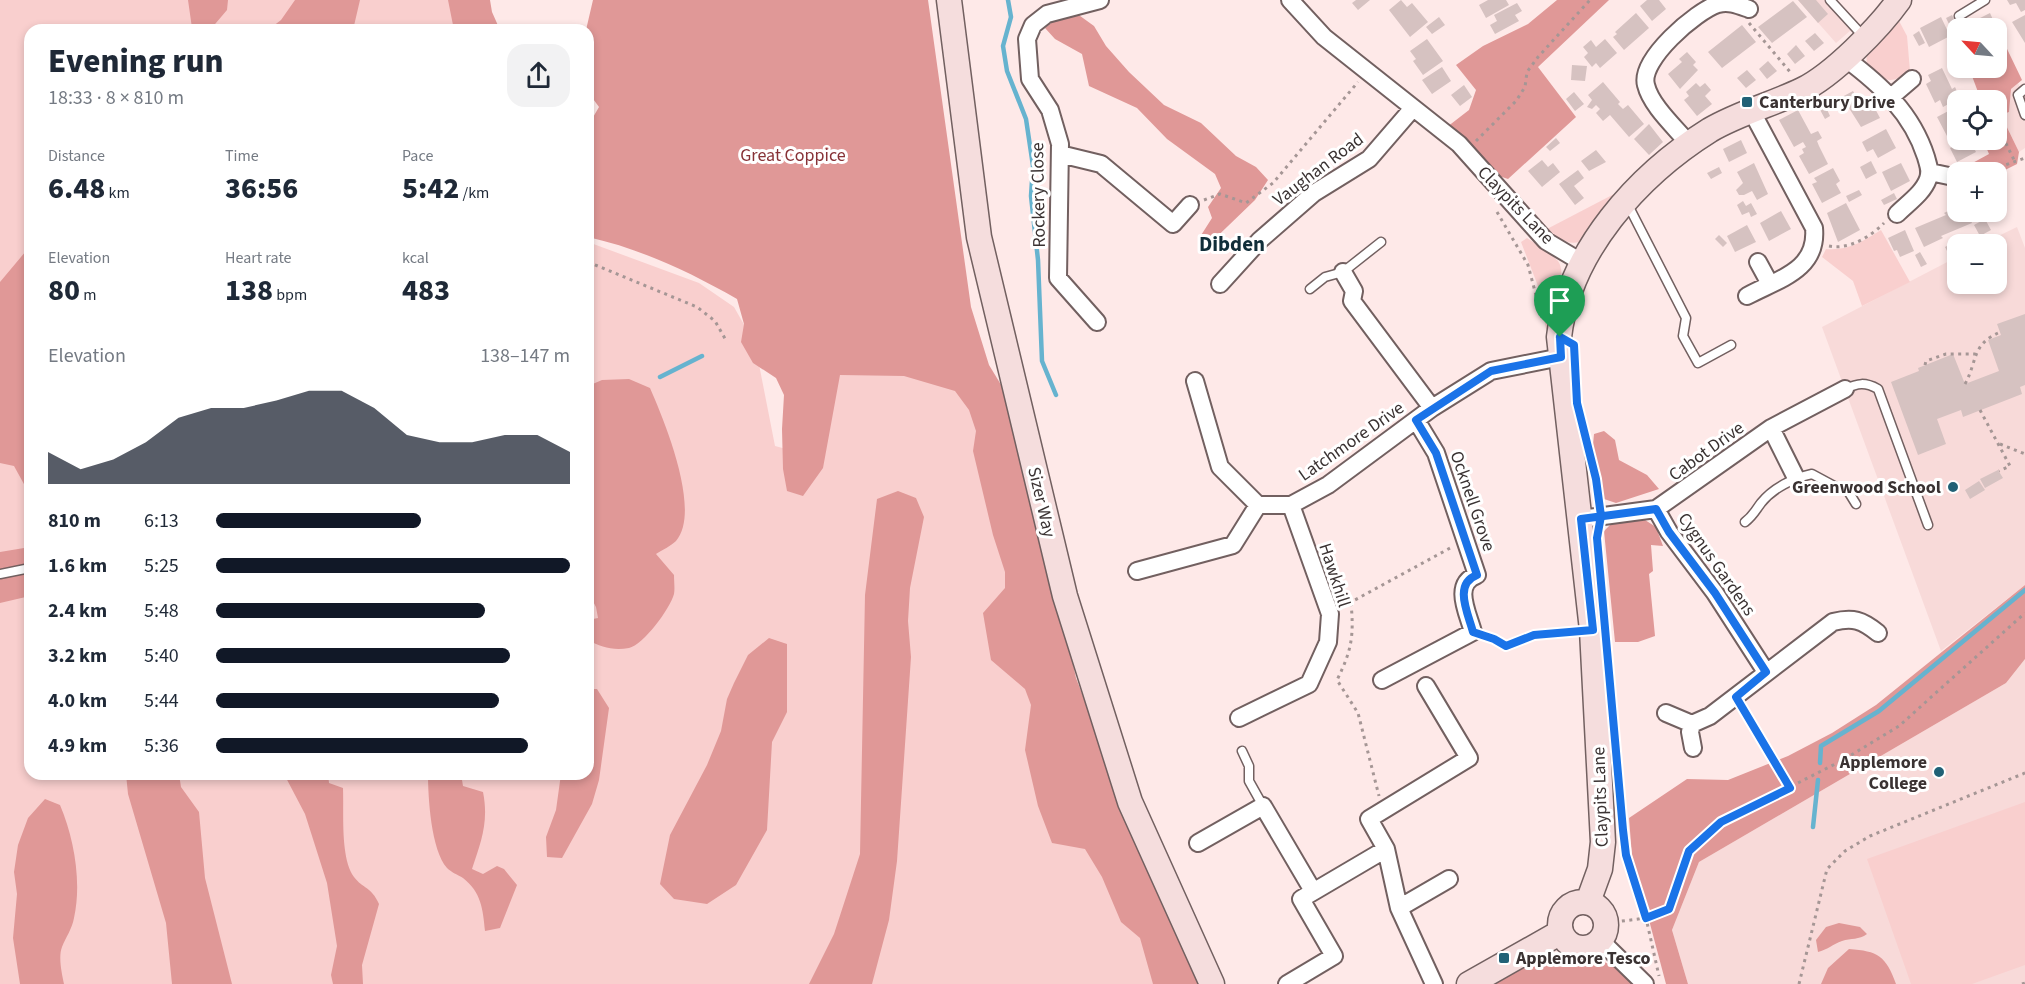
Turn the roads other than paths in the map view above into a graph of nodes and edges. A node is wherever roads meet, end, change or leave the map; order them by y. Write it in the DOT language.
graph roads {
  1 [pos="949,0"];
  2 [pos="1100,0"];
  3 [pos="1290,0"];
  4 [pos="1830,0"];
  5 [pos="1899,0"];
  6 [pos="1985,0"];
  7 [pos="1729,2"];
  8 [pos="1749,9"];
  9 [pos="1959,16"];
  10 [pos="1865,38"];
  11 [pos="1845,58"];
  12 [pos="1912,79"];
  13 [pos="2025,89"];
  14 [pos="1891,97"];
  15 [pos="1413,108"];
  16 [pos="1752,112"];
  17 [pos="2025,115"];
  18 [pos="1689,144"];
  19 [pos="1060,154"];
  20 [pos="1930,172"];
  21 [pos="1947,175"];
  22 [pos="1626,202"];
  23 [pos="1190,205"];
  24 [pos="1897,213"];
  25 [pos="1382,242"];
  26 [pos="1758,262"];
  27 [pos="1583,263"];
  28 [pos="1343,272"];
  29 [pos="1220,284"];
  30 [pos="1770,284"];
  31 [pos="1310,289"];
  32 [pos="1747,296"];
  33 [pos="1097,322"];
  34 [pos="1731,345"];
  35 [pos="1560,347"];
  36 [pos="1195,381"];
  37 [pos="1845,388"];
  38 [pos="1432,408"];
  39 [pos="1416,420"];
  40 [pos="1770,428"];
  41 [pos="1796,478"];
  42 [pos="1856,504"];
  43 [pos="1258,505"];
  44 [pos="1291,505"];
  45 [pos="1656,509"];
  46 [pos="1581,519"];
  47 [pos="1745,522"];
  48 [pos="1928,525"];
  49 [pos="24,569"];
  50 [pos="1137,571"];
  51 [pos="0,574"];
  52 [pos="1878,633"];
  53 [pos="1766,672"];
  54 [pos="1382,680"];
  55 [pos="1426,686"];
  56 [pos="1666,713"];
  57 [pos="1239,718"];
  58 [pos="1692,724"];
  59 [pos="1693,748"];
  60 [pos="1242,751"];
  61 [pos="1263,806"];
  62 [pos="1198,843"];
  63 [pos="1386,849"];
  64 [pos="1449,879"];
  65 [pos="1307,895"];
  66 [pos="1588,902"];
  67 [pos="1399,908"];
  68 [pos="1561,932"];
  69 [pos="1604,932"];
  70 [pos="1653,983"];
  71 [pos="1212,984"];
  72 [pos="1287,984"];
  73 [pos="1434,984"];
  74 [pos="1469,984"];
  1 -- 71 [label="street, Sizer Way"];
  2 -- 19 [label="street, Rockery Close"];
  3 -- 15 [label="street, Claypits Lane"];
  4 -- 10 [label="lane"];
  5 -- 10 [label="street"];
  6 -- 9 [label="lane"];
  7 -- 8 [label="street"];
  7 -- 18 [label="street"];
  10 -- 11 [label="street"];
  11 -- 14 [label="street"];
  11 -- 16 [label="street"];
  12 -- 14 [label="street"];
  13 -- 17 [label="lane"];
  14 -- 20 [label="street"];
  15 -- 27 [label="street, Claypits Lane"];
  15 -- 29 [label="street, Vaughan Road"];
  16 -- 18 [label="street"];
  16 -- 30 [label="street"];
  18 -- 22 [label="street"];
  19 -- 23 [label="street"];
  19 -- 33 [label="street, Rockery Close"];
  20 -- 21 [label="street"];
  20 -- 24 [label="street"];
  22 -- 27 [label="street"];
  22 -- 34 [label="lane"];
  25 -- 28 [label="lane"];
  26 -- 30 [label="street"];
  27 -- 35 [label="street, Claypits Lane"];
  28 -- 31 [label="lane"];
  28 -- 38 [label="street"];
  30 -- 32 [label="street"];
  35 -- 38 [label="street, Latchmore Drive"];
  35 -- 46 [label="street, Claypits Lane"];
  36 -- 43 [label="street"];
  37 -- 40 [label="street, Cabot Drive"];
  37 -- 48 [label="lane"];
  38 -- 39 [label="street, Latchmore Drive"];
  39 -- 44 [label="street, Latchmore Drive"];
  39 -- 54 [label="street, Ocknell Grove"];
  40 -- 41 [label="street"];
  40 -- 45 [label="street, Cabot Drive"];
  41 -- 42 [label="lane"];
  41 -- 47 [label="lane"];
  43 -- 44 [label="street, Latchmore Drive"];
  43 -- 50 [label="street"];
  44 -- 57 [label="street, Hawkhill"];
  45 -- 46 [label="street, Cabot Drive"];
  45 -- 53 [label="street, Cygnus Gardens"];
  46 -- 66 [label="street, Claypits Lane"];
  49 -- 51 [label="lane"];
  52 -- 53 [label="street"];
  53 -- 58 [label="street"];
  55 -- 63 [label="street"];
  56 -- 58 [label="street"];
  58 -- 59 [label="street"];
  60 -- 61 [label="lane"];
  61 -- 62 [label="street"];
  61 -- 65 [label="street"];
  63 -- 65 [label="street"];
  63 -- 67 [label="street"];
  64 -- 67 [label="street"];
  65 -- 72 [label="street"];
  66 -- 68 [label="street"];
  66 -- 69 [label="street"];
  67 -- 73 [label="street"];
  68 -- 69 [label="street"];
  68 -- 74 [label="street"];
  69 -- 70 [label="street"];
}
